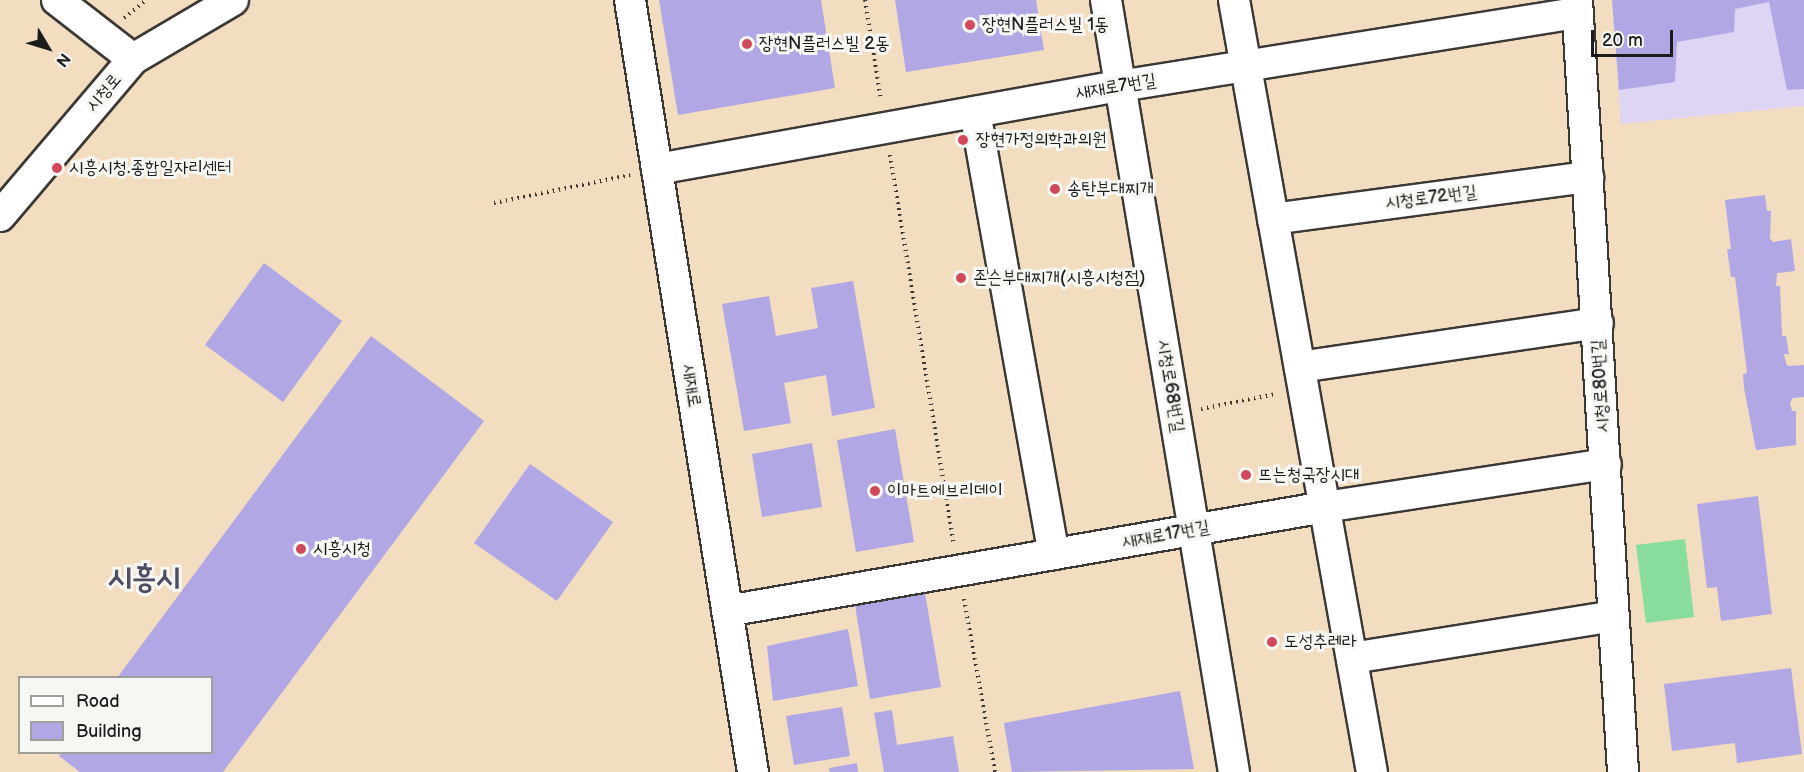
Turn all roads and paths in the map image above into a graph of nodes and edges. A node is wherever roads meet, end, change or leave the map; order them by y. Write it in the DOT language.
graph roads {
  1 [pos="57,0"];
  2 [pos="233,0"];
  3 [pos="630,0"];
  4 [pos="865,0"];
  5 [pos="1106,0"];
  6 [pos="1234,0"];
  7 [pos="1577,7"];
  8 [pos="133,59"];
  9 [pos="1245,67"];
  10 [pos="1120,86"];
  11 [pos="975,112"];
  12 [pos="886,128"];
  13 [pos="657,169"];
  14 [pos="1588,177"];
  15 [pos="494,203"];
  16 [pos="0,216"];
  17 [pos="1273,219"];
  18 [pos="1598,323"];
  19 [pos="1302,378"];
  20 [pos="1175,415"];
  21 [pos="1605,464"];
  22 [pos="1325,507"];
  23 [pos="1194,530"];
  24 [pos="1054,554"];
  25 [pos="959,571"];
  26 [pos="727,611"];
  27 [pos="1614,616"];
  28 [pos="1352,658"];
  29 [pos="1616,771"];
  30 [pos="753,772"];
  31 [pos="995,772"];
  32 [pos="1234,772"];
  33 [pos="1372,772"];
  1 -- 8 [label="street"];
  2 -- 8 [label="street, 시청로"];
  3 -- 13 [label="street, 새재로"];
  4 -- 12 [label="path"];
  5 -- 10 [label="street, 시청로68번길"];
  6 -- 9 [label="street"];
  7 -- 9 [label="street, 새재로7번길"];
  7 -- 14 [label="street, 시청로80번길"];
  8 -- 16 [label="street, 시청로"];
  9 -- 10 [label="street, 새재로7번길"];
  9 -- 17 [label="street"];
  10 -- 11 [label="street, 새재로7번길"];
  10 -- 20 [label="street, 시청로68번길"];
  11 -- 12 [label="street, 새재로7번길"];
  11 -- 24 [label="street"];
  12 -- 13 [label="street, 새재로7번길"];
  12 -- 25 [label="path"];
  13 -- 15 [label="path"];
  13 -- 26 [label="street, 새재로"];
  14 -- 17 [label="street, 시청로72번길"];
  14 -- 18 [label="street, 시청로80번길"];
  17 -- 19 [label="street"];
  18 -- 19 [label="street"];
  18 -- 21 [label="street, 시청로80번길"];
  19 -- 20 [label="path"];
  19 -- 22 [label="street"];
  20 -- 23 [label="street, 시청로68번길"];
  21 -- 22 [label="street, 새재로17번길"];
  21 -- 27 [label="street, 시청로80번길"];
  22 -- 23 [label="street, 새재로17번길"];
  22 -- 28 [label="street"];
  23 -- 24 [label="street, 새재로17번길"];
  23 -- 32 [label="street, 시청로68번길"];
  24 -- 25 [label="street, 새재로17번길"];
  25 -- 26 [label="street, 새재로17번길"];
  25 -- 31 [label="path"];
  26 -- 30 [label="street, 새재로"];
  27 -- 28 [label="street"];
  27 -- 29 [label="street, 시청로80번길"];
  28 -- 33 [label="street"];
}
